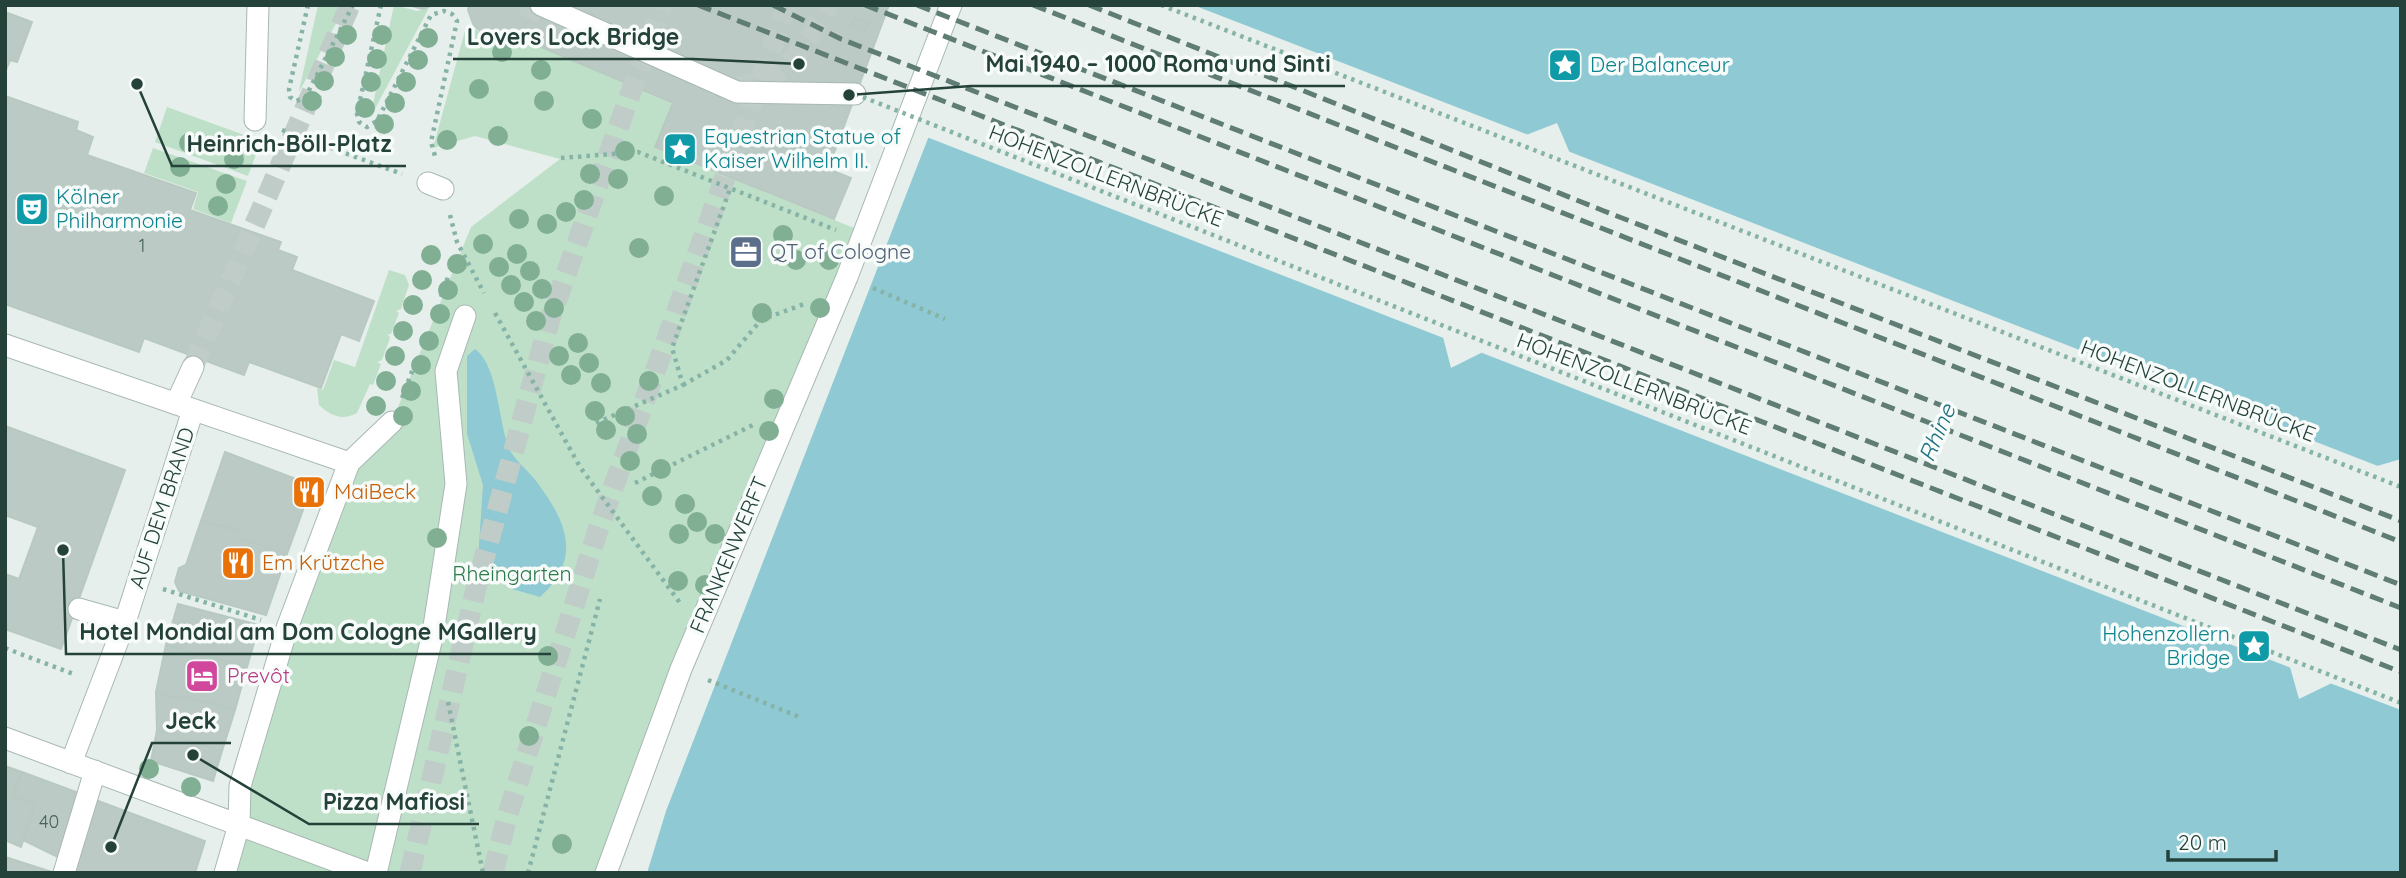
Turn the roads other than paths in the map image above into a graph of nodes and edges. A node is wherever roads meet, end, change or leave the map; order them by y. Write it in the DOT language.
graph roads {
  1 [pos="258,5"];
  2 [pos="541,5"];
  3 [pos="951,5"];
  4 [pos="855,94"];
  5 [pos="255,120"];
  6 [pos="465,316"];
  7 [pos="5,345"];
  8 [pos="192,367"];
  9 [pos="184,407"];
  10 [pos="393,422"];
  11 [pos="349,463"];
  12 [pos="79,609"];
  13 [pos="125,622"];
  14 [pos="5,738"];
  15 [pos="71,763"];
  16 [pos="95,771"];
  17 [pos="239,825"];
  18 [pos="64,873"];
  19 [pos="225,873"];
  20 [pos="368,873"];
  21 [pos="376,873"];
  22 [pos="606,873"];
  1 -- 5 [label="street"];
  2 -- 4 [label="street"];
  3 -- 22 [label="street, FRANKENWERFT"];
  6 -- 21 [label="street"];
  7 -- 9 [label="street"];
  8 -- 9 [label="street, AUF DEM BRAND"];
  9 -- 11 [label="street"];
  9 -- 13 [label="street, AUF DEM BRAND"];
  10 -- 11 [label="street"];
  11 -- 17 [label="street"];
  12 -- 13 [label="street"];
  13 -- 15 [label="street, AUF DEM BRAND"];
  14 -- 15 [label="street"];
  15 -- 16 [label="street"];
  16 -- 17 [label="street"];
  16 -- 18 [label="street"];
  17 -- 19 [label="street"];
  17 -- 20 [label="street"];
}
